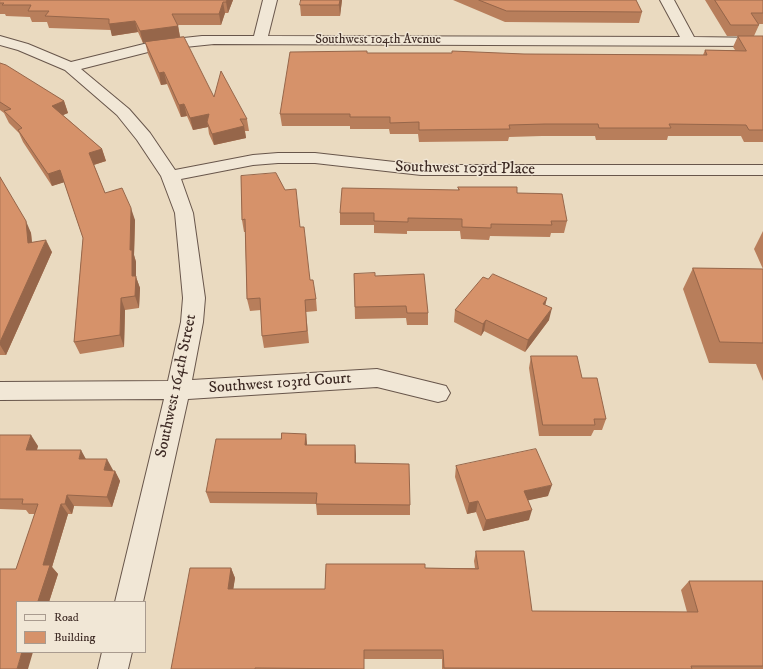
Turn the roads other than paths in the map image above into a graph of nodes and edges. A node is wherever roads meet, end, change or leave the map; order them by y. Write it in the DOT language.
graph roads {
  1 [pos="270,0"];
  2 [pos="667,0"];
  3 [pos="0,40"];
  4 [pos="260,40"];
  5 [pos="689,41"];
  6 [pos="763,42"];
  7 [pos="70,66"];
  8 [pos="763,170"];
  9 [pos="170,176"];
  10 [pos="178,390"];
  11 [pos="0,392"];
  12 [pos="438,393"];
  13 [pos="129,601"];
  14 [pos="117,653"];
  15 [pos="113,669"];
  1 -- 4 [label="street"];
  2 -- 5 [label="street"];
  3 -- 7 [label="street"];
  4 -- 5 [label="street, Southwest 104th Avenue"];
  4 -- 7 [label="street, Southwest 104th Avenue"];
  5 -- 6 [label="street, Southwest 104th Avenue"];
  7 -- 9 [label="street, Southwest 164th Street"];
  8 -- 9 [label="street, Southwest 103rd Place"];
  9 -- 10 [label="street, Southwest 164th Street"];
  10 -- 11 [label="street, Southwest 103rd Court"];
  10 -- 12 [label="street, Southwest 103rd Court"];
  10 -- 13 [label="street, Southwest 164th Street"];
  14 -- 15 [label="street"];
}
